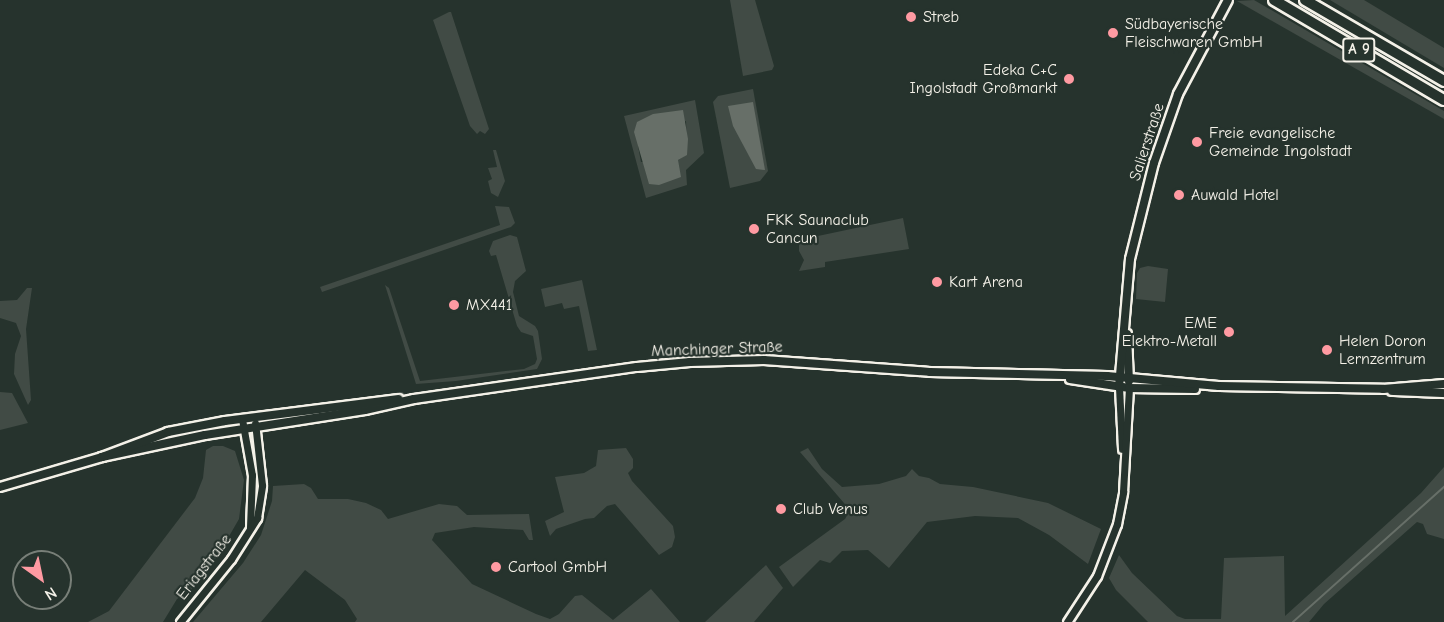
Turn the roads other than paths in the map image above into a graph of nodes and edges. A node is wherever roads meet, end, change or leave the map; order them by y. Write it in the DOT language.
graph roads {
  1 [pos="1228,0"];
  2 [pos="1274,0"];
  3 [pos="1305,0"];
  4 [pos="1444,81"];
  5 [pos="1444,100"];
  6 [pos="1125,303"];
  7 [pos="1058,376"];
  8 [pos="1120,377"];
  9 [pos="1130,378"];
  10 [pos="1444,384"];
  11 [pos="1219,386"];
  12 [pos="1124,387"];
  13 [pos="1383,388"];
  14 [pos="1444,393"];
  15 [pos="242,419"];
  16 [pos="255,422"];
  17 [pos="243,429"];
  18 [pos="102,457"];
  19 [pos="0,487"];
  20 [pos="250,531"];
  21 [pos="180,622"];
  22 [pos="1067,622"];
  1 -- 6 [label="main road, Salierstraße"];
  2 -- 5 [label="highway, A 9"];
  3 -- 4 [label="highway, A 9"];
  6 -- 8 [label="main road, Salierstraße"];
  6 -- 9 [label="main road, Salierstraße"];
  7 -- 8 [label="main road, Manchinger Straße"];
  7 -- 12 [label="main road, Manchinger Straße"];
  7 -- 16 [label="main road, Manchinger Straße"];
  8 -- 9 [label="main road, Manchinger Straße"];
  8 -- 12 [label="main road"];
  9 -- 11 [label="main road, Manchinger Straße"];
  9 -- 12 [label="main road, Salierstraße"];
  10 -- 13 [label="main road, Manchinger Straße"];
  11 -- 12 [label="main road, Manchinger Straße"];
  11 -- 13 [label="main road, Manchinger Straße"];
  12 -- 22 [label="street"];
  13 -- 14 [label="main road, Manchinger Straße"];
  15 -- 16 [label="main road, Manchinger Straße"];
  15 -- 17 [label="street, Eriagstraße"];
  15 -- 18 [label="main road, Manchinger Straße"];
  16 -- 17 [label="main road"];
  16 -- 20 [label="street, Eriagstraße"];
  17 -- 18 [label="main road, Manchinger Straße"];
  17 -- 20 [label="street, Eriagstraße"];
  18 -- 19 [label="main road, Manchinger Straße"];
  20 -- 21 [label="street, Eriagstraße"];
}
